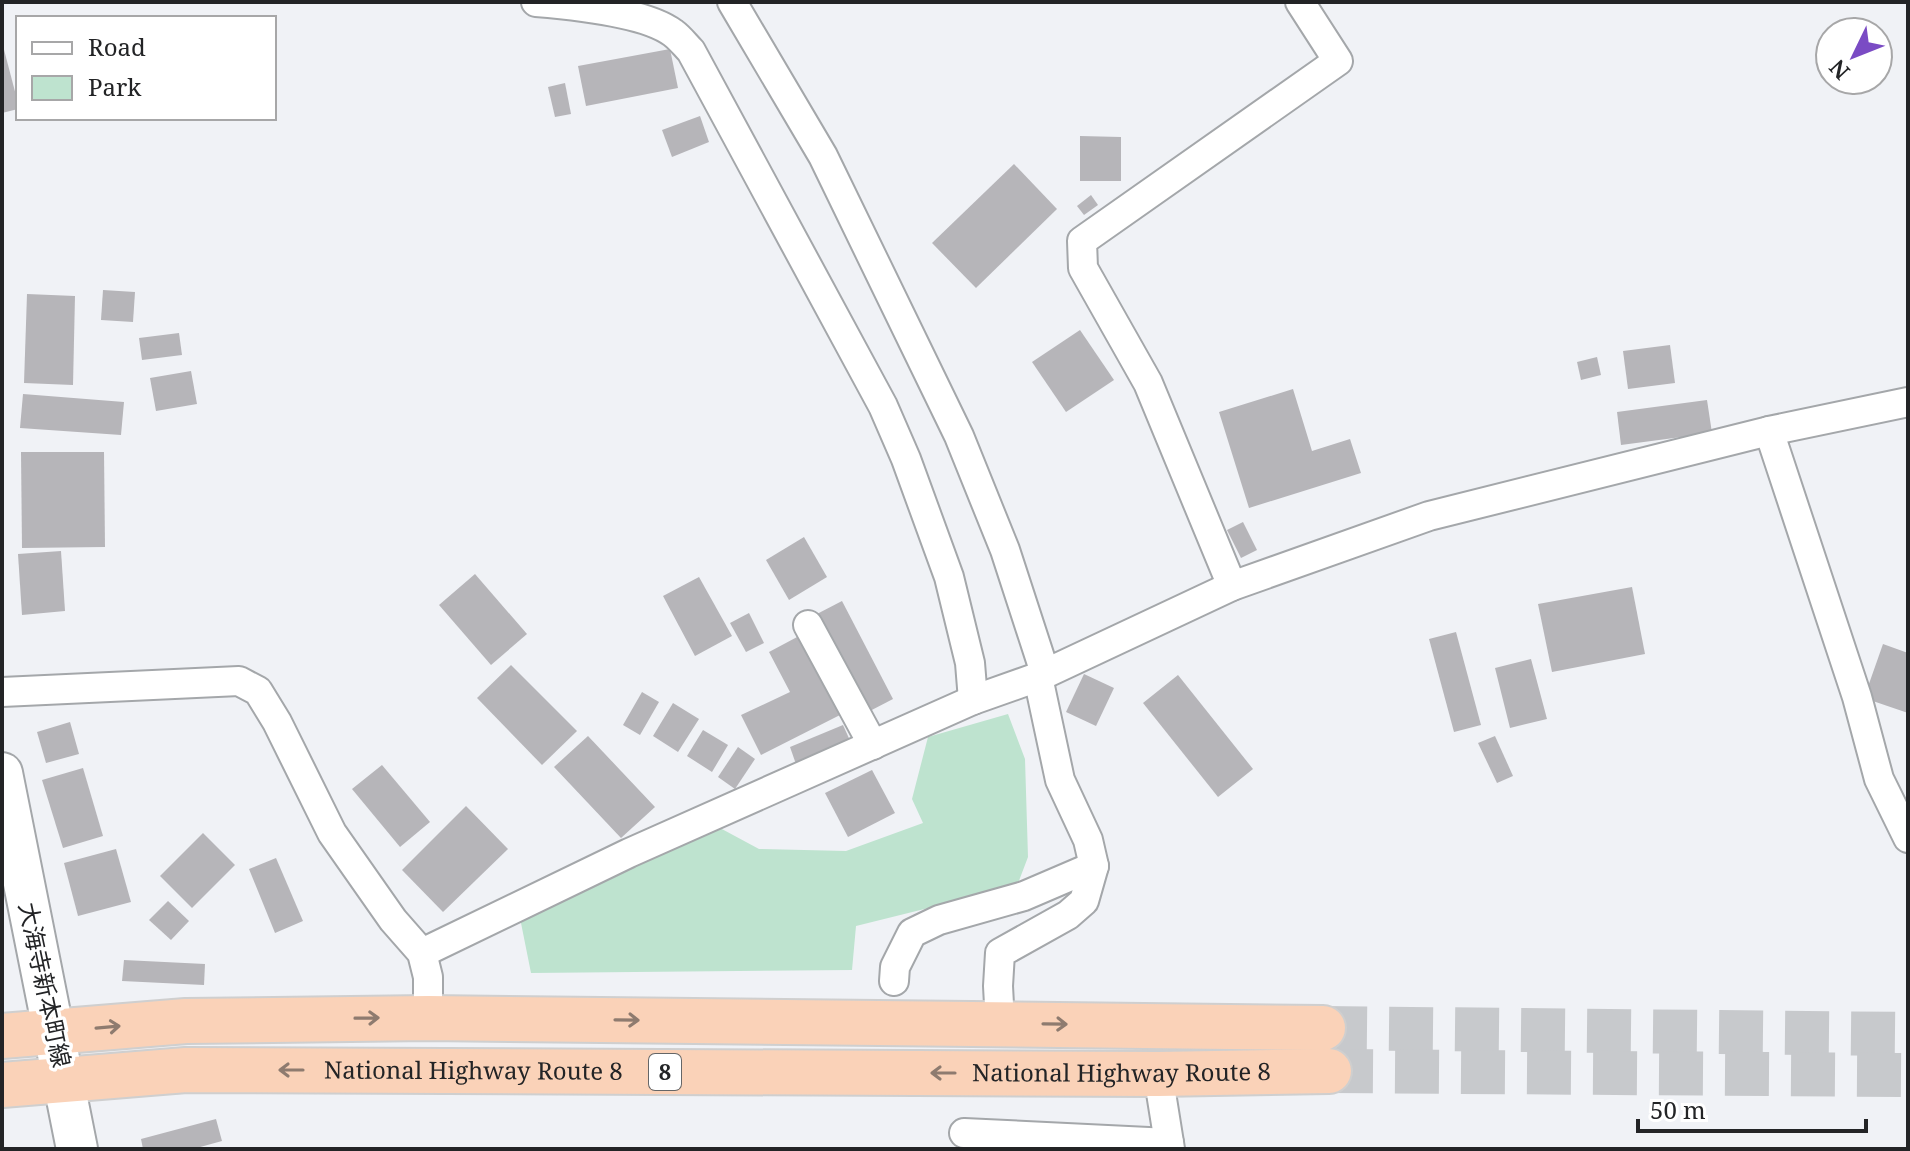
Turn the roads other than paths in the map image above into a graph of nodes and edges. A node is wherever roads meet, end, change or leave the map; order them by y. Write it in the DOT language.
graph roads {
  1 [pos="536,2"];
  2 [pos="732,2"];
  3 [pos="1310,5"];
  4 [pos="1908,402"];
  5 [pos="1769,431"];
  6 [pos="1232,586"];
  7 [pos="808,625"];
  8 [pos="1041,675"];
  9 [pos="2,692"];
  10 [pos="973,700"];
  11 [pos="873,745"];
  12 [pos="2,773"];
  13 [pos="1908,838"];
  14 [pos="1094,866"];
  15 [pos="422,953"];
  16 [pos="894,981"];
  17 [pos="428,1018"];
  18 [pos="1000,1023"];
  19 [pos="1323,1028"];
  20 [pos="55,1032"];
  21 [pos="2,1036"];
  22 [pos="1329,1071"];
  23 [pos="1158,1074"];
  24 [pos="64,1080"];
  25 [pos="2,1085"];
  26 [pos="964,1133"];
  27 [pos="1170,1146"];
  28 [pos="77,1149"];
  1 -- 10 [label="street"];
  2 -- 8 [label="street"];
  3 -- 6 [label="street"];
  4 -- 5 [label="street"];
  5 -- 6 [label="street"];
  5 -- 13 [label="street"];
  6 -- 8 [label="street"];
  7 -- 11 [label="street"];
  8 -- 10 [label="street"];
  8 -- 14 [label="street"];
  9 -- 15 [label="street"];
  10 -- 11 [label="street"];
  11 -- 15 [label="street"];
  12 -- 20 [label="main road, 大海寺新本町線"];
  14 -- 16 [label="street"];
  14 -- 18 [label="street"];
  15 -- 17 [label="street"];
  17 -- 18 [label="highway, National Highway Route 8 / 8, one-way"];
  20 -- 17 [label="highway, National Highway Route 8 / 8, one-way"];
  18 -- 19 [label="highway, National Highway Route 8 / 8, one-way"];
  20 -- 21 [label="highway, National Highway Route 8 / 8"];
  20 -- 24 [label="main road, 大海寺新本町線"];
  22 -- 23 [label="highway, National Highway Route 8 / 8"];
  23 -- 24 [label="highway, National Highway Route 8 / 8, one-way"];
  23 -- 27 [label="street"];
  24 -- 25 [label="highway, National Highway Route 8 / 8"];
  24 -- 28 [label="main road, 大海寺新本町線"];
  26 -- 27 [label="street"];
}
